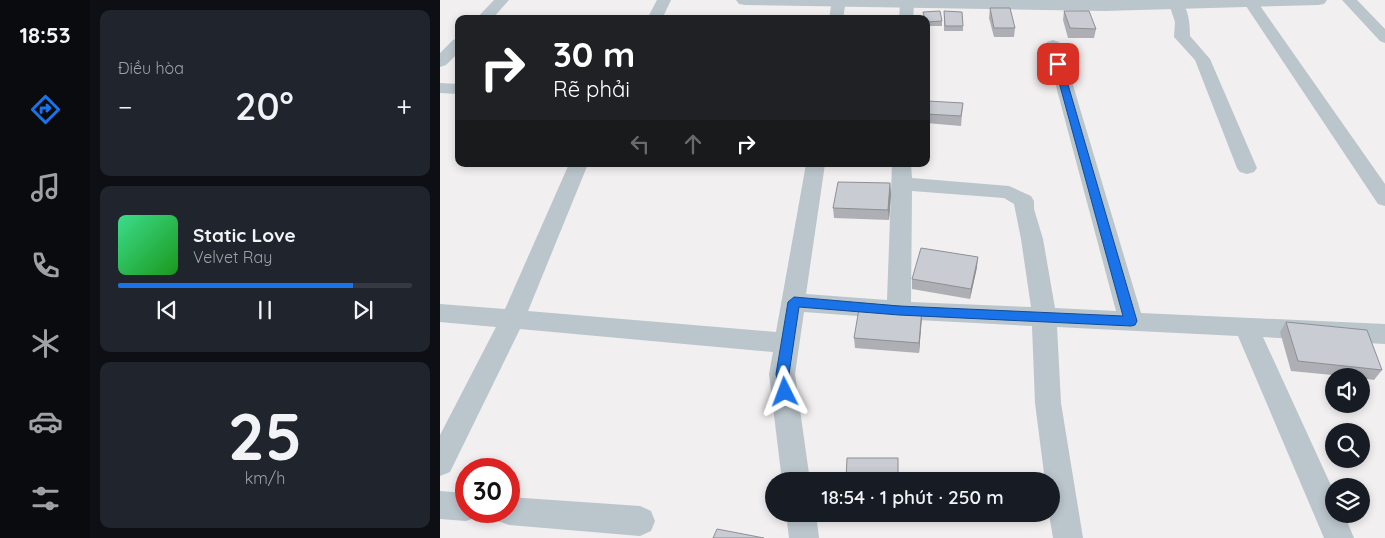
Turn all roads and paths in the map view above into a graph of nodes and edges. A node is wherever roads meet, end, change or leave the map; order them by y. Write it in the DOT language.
graph roads {
  1 [pos="502,0"];
  2 [pos="664,0"];
  3 [pos="745,0"];
  4 [pos="1318,0"];
  5 [pos="1349,0"];
  6 [pos="1096,2"];
  7 [pos="1250,2"];
  8 [pos="1025,3"];
  9 [pos="1176,4"];
  10 [pos="838,7"];
  11 [pos="907,11"];
  12 [pos="487,15"];
  13 [pos="656,15"];
  14 [pos="1385,38"];
  15 [pos="1053,46"];
  16 [pos="455,47"];
  17 [pos="440,62"];
  18 [pos="440,88"];
  19 [pos="455,89"];
  20 [pos="577,167"];
  21 [pos="815,167"];
  22 [pos="1247,168"];
  23 [pos="902,174"];
  24 [pos="1385,199"];
  25 [pos="794,302"];
  26 [pos="899,310"];
  27 [pos="440,313"];
  28 [pos="1044,317"];
  29 [pos="512,320"];
  30 [pos="1131,321"];
  31 [pos="1246,327"];
  32 [pos="1385,334"];
  33 [pos="787,343"];
  34 [pos="440,463"];
  35 [pos="795,472"];
  36 [pos="440,505"];
  37 [pos="455,506"];
  38 [pos="520,512"];
  39 [pos="640,521"];
  40 [pos="802,522"];
  41 [pos="804,538"];
  42 [pos="1068,538"];
  43 [pos="1339,538"];
  1 -- 12 [label="street"];
  2 -- 13 [label="street"];
  3 -- 10 [label="street"];
  4 -- 7 [label="street"];
  5 -- 14 [label="street"];
  6 -- 8 [label="street"];
  6 -- 9 [label="street"];
  7 -- 9 [label="street"];
  7 -- 24 [label="street"];
  8 -- 11 [label="street"];
  9 -- 22 [label="street"];
  10 -- 11 [label="street"];
  15 -- 30 [label="street"];
  16 -- 17 [label="street"];
  18 -- 19 [label="street"];
  20 -- 29 [label="street"];
  21 -- 25 [label="street"];
  23 -- 26 [label="street"];
  23 -- 28 [label="street"];
  25 -- 26 [label="street"];
  25 -- 33 [label="street"];
  26 -- 28 [label="street"];
  27 -- 29 [label="street"];
  28 -- 30 [label="street"];
  28 -- 42 [label="street"];
  29 -- 33 [label="street"];
  29 -- 34 [label="street"];
  30 -- 31 [label="street"];
  31 -- 32 [label="street"];
  31 -- 43 [label="street"];
  33 -- 35 [label="street"];
  36 -- 37 [label="street"];
  38 -- 39 [label="street"];
  40 -- 41 [label="street"];
}
